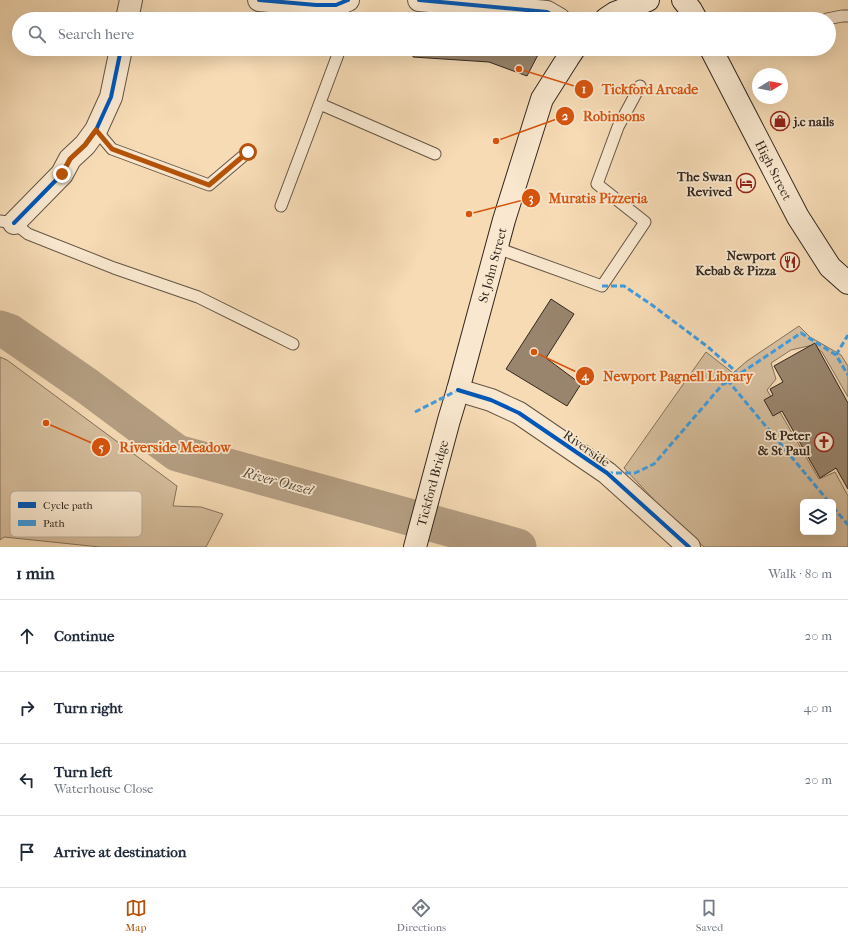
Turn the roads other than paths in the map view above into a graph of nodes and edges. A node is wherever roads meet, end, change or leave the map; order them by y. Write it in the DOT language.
graph roads {
  1 [pos="131,0"];
  2 [pos="259,0"];
  3 [pos="420,0"];
  4 [pos="648,0"];
  5 [pos="683,0"];
  6 [pos="443,1"];
  7 [pos="330,4"];
  8 [pos="128,12"];
  9 [pos="547,12"];
  10 [pos="617,12"];
  11 [pos="692,12"];
  12 [pos="848,16"];
  13 [pos="836,17"];
  14 [pos="120,56"];
  15 [pos="337,56"];
  16 [pos="569,56"];
  17 [pos="715,56"];
  18 [pos="640,86"];
  19 [pos="320,104"];
  20 [pos="96,130"];
  21 [pos="248,152"];
  22 [pos="435,154"];
  23 [pos="281,206"];
  24 [pos="7,222"];
  25 [pos="497,248"];
  26 [pos="848,283"];
  27 [pos="294,344"];
  28 [pos="458,390"];
  29 [pos="449,420"];
  30 [pos="415,547"];
  31 [pos="689,547"];
  1 -- 8 [label="main road"];
  2 -- 7 [label="main road"];
  3 -- 6 [label="main road"];
  4 -- 10 [label="main road"];
  5 -- 11 [label="main road"];
  6 -- 9 [label="main road"];
  12 -- 13 [label="lane"];
  14 -- 20 [label="main road"];
  15 -- 19 [label="lane"];
  16 -- 25 [label="main road, St John Street"];
  17 -- 26 [label="main road, High Street"];
  18 -- 25 [label="lane"];
  19 -- 22 [label="lane"];
  19 -- 23 [label="lane"];
  20 -- 21 [label="lane"];
  20 -- 24 [label="main road"];
  24 -- 27 [label="lane"];
  25 -- 28 [label="main road, St John Street"];
  28 -- 29 [label="main road, St John Street"];
  28 -- 31 [label="main road, Riverside"];
  29 -- 30 [label="main road, Tickford Bridge"];
}
